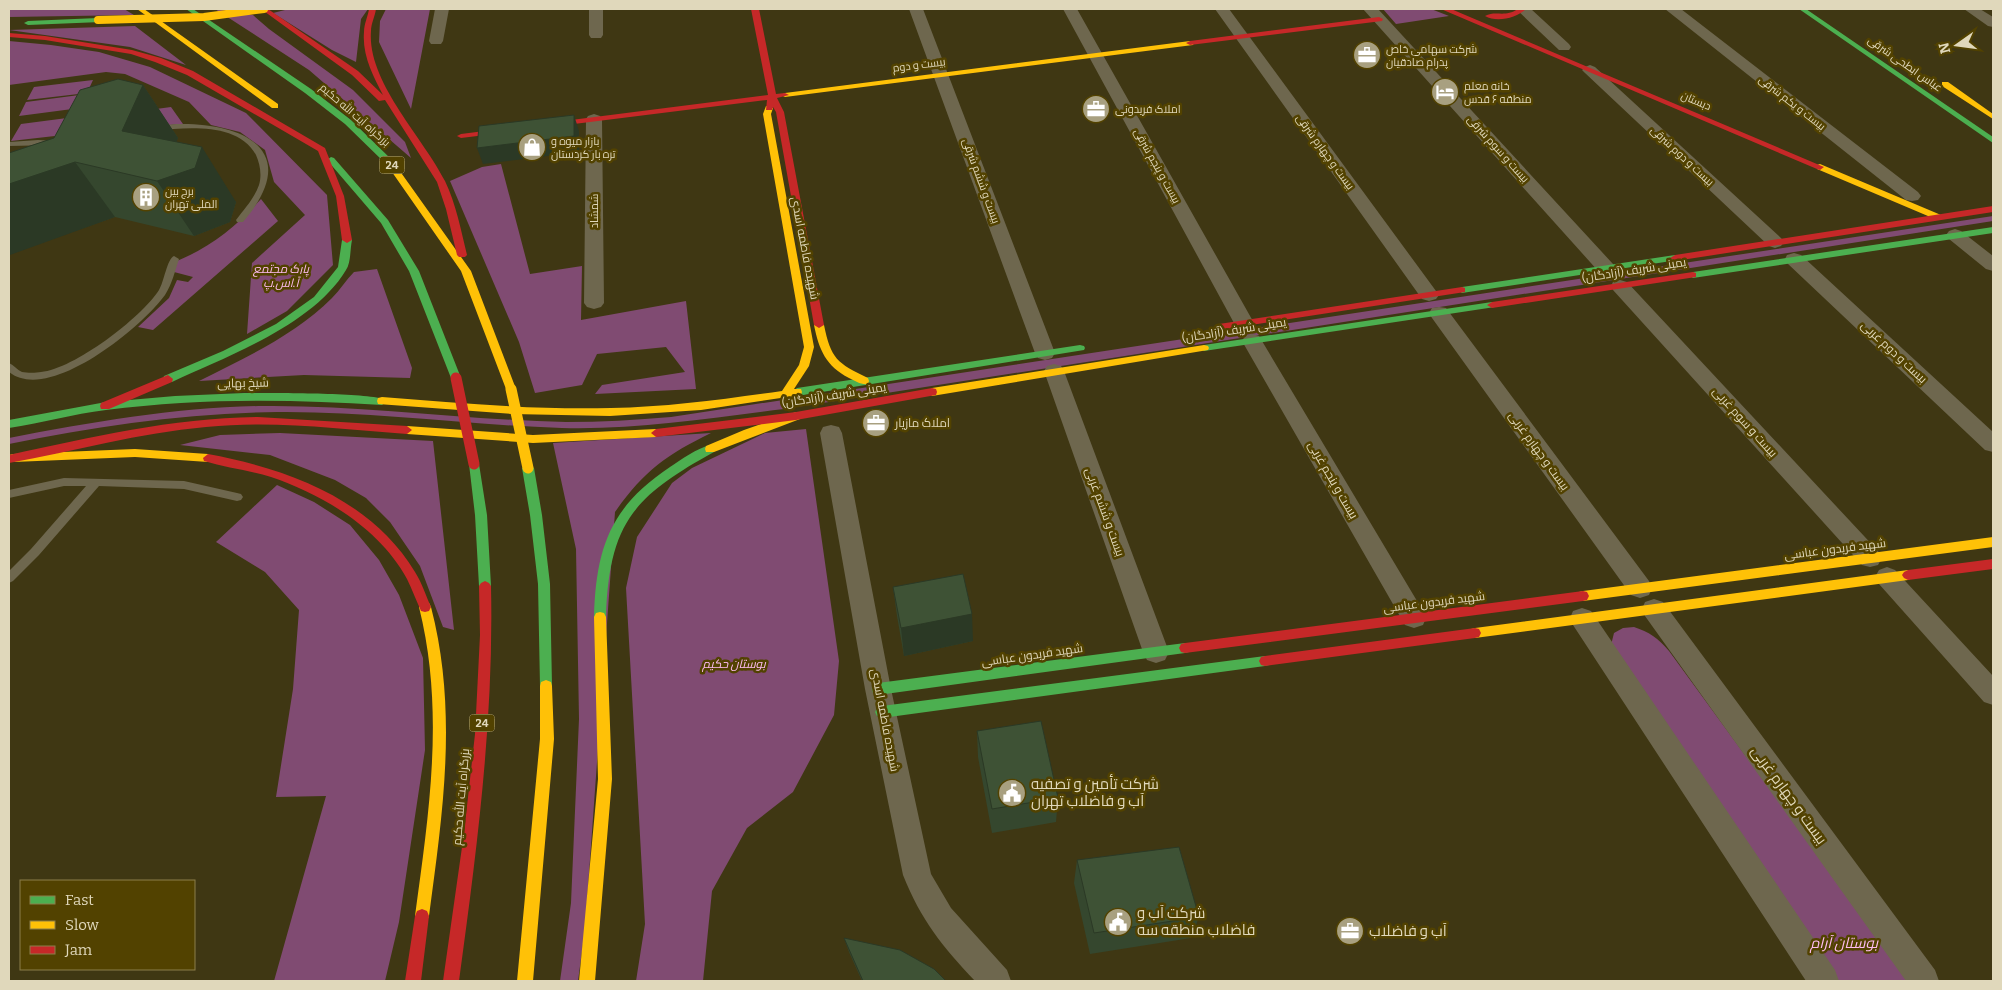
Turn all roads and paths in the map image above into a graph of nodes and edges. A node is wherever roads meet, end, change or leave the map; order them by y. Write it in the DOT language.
graph roads {
  1 [pos="140,9"];
  2 [pos="189,9"];
  3 [pos="264,9"];
  4 [pos="373,9"];
  5 [pos="444,9"];
  6 [pos="596,9"];
  7 [pos="755,9"];
  8 [pos="916,9"];
  9 [pos="1070,9"];
  10 [pos="1222,9"];
  11 [pos="1445,9"];
  12 [pos="1470,9"];
  13 [pos="1522,9"];
  14 [pos="1672,9"];
  15 [pos="1802,9"];
  16 [pos="1971,9"];
  17 [pos="1375,14"];
  18 [pos="1490,16"];
  19 [pos="19,23"];
  20 [pos="1993,23"];
  21 [pos="9,35"];
  22 [pos="596,35"];
  23 [pos="1242,37"];
  24 [pos="436,41"];
  25 [pos="1564,47"];
  26 [pos="1096,55"];
  27 [pos="1590,70"];
  28 [pos="941,75"];
  29 [pos="1938,79"];
  30 [pos="1643,92"];
  31 [pos="772,96"];
  32 [pos="1622,100"];
  33 [pos="402,117"];
  34 [pos="1993,117"];
  35 [pos="594,119"];
  36 [pos="146,130"];
  37 [pos="461,136"];
  38 [pos="1993,141"];
  39 [pos="9,144"];
  40 [pos="61,145"];
  41 [pos="322,150"];
  42 [pos="1878,187"];
  43 [pos="1912,196"];
  44 [pos="1993,209"];
  45 [pos="1955,214"];
  46 [pos="1938,217"];
  47 [pos="240,220"];
  48 [pos="1993,230"];
  49 [pos="1955,235"];
  50 [pos="1775,242"];
  51 [pos="174,260"];
  52 [pos="1794,260"];
  53 [pos="1993,265"];
  54 [pos="1606,268"];
  55 [pos="466,271"];
  56 [pos="1620,286"];
  57 [pos="594,303"];
  58 [pos="1434,304"];
  59 [pos="1206,329"];
  60 [pos="1248,332"];
  61 [pos="1092,346"];
  62 [pos="824,350"];
  63 [pos="808,352"];
  64 [pos="1049,362"];
  65 [pos="9,367"];
  66 [pos="864,381"];
  67 [pos="785,394"];
  68 [pos="105,406"];
  69 [pos="480,406"];
  70 [pos="796,416"];
  71 [pos="9,424"];
  72 [pos="831,433"];
  73 [pos="1993,444"];
  74 [pos="11,458"];
  75 [pos="96,482"];
  76 [pos="9,494"];
  77 [pos="237,497"];
  78 [pos="1993,542"];
  79 [pos="1870,558"];
  80 [pos="1993,564"];
  81 [pos="1887,577"];
  82 [pos="9,578"];
  83 [pos="1647,598"];
  84 [pos="1575,608"];
  85 [pos="1414,618"];
  86 [pos="1426,639"];
  87 [pos="1225,643"];
  88 [pos="1156,652"];
  89 [pos="1232,665"];
  90 [pos="1993,694"];
  91 [pos="880,700"];
  92 [pos="413,981"];
  93 [pos="451,981"];
  94 [pos="525,981"];
  95 [pos="587,981"];
  96 [pos="996,981"];
  97 [pos="1824,981"];
  98 [pos="1924,981"];
  1 -- 41 [label="main road, 24"];
  2 -- 55 [label="main road, بزرگراه آیت الله حکیم / 24"];
  3 -- 19 [label="main road, bridge"];
  3 -- 33 [label="main road"];
  4 -- 33 [label="main road"];
  5 -- 24 [label="street"];
  6 -- 22 [label="street"];
  7 -- 31 [label="main road, شهیده فاطمه اسدی"];
  8 -- 28 [label="street, بیست و ششم شرقی"];
  9 -- 26 [label="street, بیست و پنجم شرقی"];
  10 -- 23 [label="street, بیست و چهارم شرقی"];
  11 -- 27 [label="main road, دبستان"];
  12 -- 18 [label="main road, دبستان"];
  13 -- 18 [label="main road"];
  13 -- 25 [label="street"];
  14 -- 43 [label="street, بیست و یکم شرقی"];
  15 -- 38 [label="main road, عباس ابطحی شرقی"];
  16 -- 20 [label="street"];
  17 -- 23 [label="main road, بیست و دوم"];
  17 -- 54 [label="street, بیست و سوم شرقی"];
  18 -- 25 [label="main road, دبستان"];
  21 -- 41 [label="main road"];
  23 -- 26 [label="main road, بیست و دوم"];
  23 -- 58 [label="street, بیست و چهارم شرقی"];
  25 -- 27 [label="main road"];
  25 -- 42 [label="main road, دبستان"];
  26 -- 28 [label="main road, بیست و دوم"];
  26 -- 60 [label="street, بیست و پنجم شرقی"];
  27 -- 30 [label="main road, دبستان"];
  27 -- 32 [label="street, بیست و دوم شرقی"];
  28 -- 31 [label="main road, بیست و دوم"];
  28 -- 64 [label="street, بیست و ششم شرقی"];
  29 -- 34 [label="main road, عباس ابطحی شرقی"];
  30 -- 32 [label="main road"];
  30 -- 42 [label="main road, دبستان"];
  31 -- 35 [label="main road, بیست و دوم"];
  31 -- 62 [label="main road, شهیده فاطمه اسدی"];
  31 -- 63 [label="main road, شهیده فاطمه اسدی"];
  32 -- 50 [label="street, بیست و دوم شرقی"];
  33 -- 55 [label="main road"];
  35 -- 37 [label="main road, بیست و دوم"];
  35 -- 57 [label="street, شمشاد"];
  36 -- 47 [label="lane"];
  39 -- 40 [label="lane"];
  41 -- 68 [label="main road"];
  41 -- 93 [label="main road, بزرگراه آیت الله حکیم / 24, bridge"];
  42 -- 43 [label="main road, دبستان"];
  42 -- 46 [label="main road, دبستان"];
  43 -- 45 [label="main road, دبستان"];
  44 -- 45 [label="main road, یمینی شریف (آزادگان)"];
  45 -- 46 [label="main road, یمینی شریف (آزادگان)"];
  46 -- 50 [label="main road, یمینی شریف (آزادگان)"];
  48 -- 49 [label="main road, یمینی شریف (آزادگان)"];
  49 -- 52 [label="main road, یمینی شریف (آزادگان)"];
  49 -- 53 [label="street"];
  50 -- 54 [label="main road, یمینی شریف (آزادگان)"];
  51 -- 65 [label="lane"];
  52 -- 56 [label="main road, یمینی شریف (آزادگان)"];
  52 -- 73 [label="street, بیست و دوم غربی"];
  54 -- 58 [label="main road, یمینی شریف (آزادگان)"];
  55 -- 94 [label="main road, بزرگراه آیت الله حکیم / 24, bridge"];
  56 -- 58 [label="main road, یمینی شریف (آزادگان)"];
  56 -- 79 [label="street, بیست و سوم غربی"];
  58 -- 60 [label="main road, یمینی شریف (آزادگان)"];
  58 -- 60 [label="main road, یمینی شریف (آزادگان)"];
  58 -- 83 [label="street, بیست و چهارم غربی"];
  59 -- 60 [label="main road, یمینی شریف (آزادگان)"];
  60 -- 64 [label="main road, یمینی شریف (آزادگان)"];
  60 -- 85 [label="street, بیست و پنجم غربی"];
  61 -- 64 [label="main road, یمینی شریف (آزادگان)"];
  62 -- 63 [label="main road"];
  62 -- 66 [label="main road, شهیده فاطمه اسدی"];
  63 -- 67 [label="main road"];
  64 -- 66 [label="main road, یمینی شریف (آزادگان)"];
  64 -- 70 [label="main road, یمینی شریف (آزادگان)"];
  64 -- 88 [label="street, بیست و ششم غربی"];
  66 -- 67 [label="main road, یمینی شریف (آزادگان)"];
  67 -- 69 [label="main road, یمینی شریف (آزادگان)"];
  68 -- 69 [label="main road, شیخ بهایی"];
  68 -- 71 [label="main road, شیخ بهایی"];
  70 -- 74 [label="main road, یمینی شریف (آزادگان)"];
  70 -- 95 [label="main road"];
  72 -- 91 [label="street, شهیده فاطمه اسدی"];
  74 -- 92 [label="main road"];
  75 -- 76 [label="lane"];
  75 -- 77 [label="lane"];
  75 -- 82 [label="lane"];
  78 -- 79 [label="main road, شهید فریدون عباسی"];
  79 -- 81 [label="main road"];
  79 -- 83 [label="main road, شهید فریدون عباسی"];
  80 -- 81 [label="main road, شهید فریدون عباسی"];
  81 -- 83 [label="main road, شهید فریدون عباسی"];
  81 -- 90 [label="street"];
  83 -- 84 [label="main road, شهید فریدون عباسی"];
  83 -- 84 [label="main road, شهید فریدون عباسی"];
  83 -- 98 [label="street, بیست و چهارم غربی"];
  84 -- 85 [label="main road, شهید فریدون عباسی"];
  84 -- 86 [label="main road, شهید فریدون عباسی"];
  84 -- 97 [label="street"];
  85 -- 86 [label="main road"];
  85 -- 87 [label="main road, شهید فریدون عباسی"];
  86 -- 89 [label="main road, شهید فریدون عباسی"];
  87 -- 88 [label="main road, شهید فریدون عباسی"];
  87 -- 89 [label="main road"];
  88 -- 91 [label="main road, شهید فریدون عباسی"];
  89 -- 91 [label="main road, شهید فریدون عباسی"];
  91 -- 96 [label="street, شهیده فاطمه اسدی"];
}
